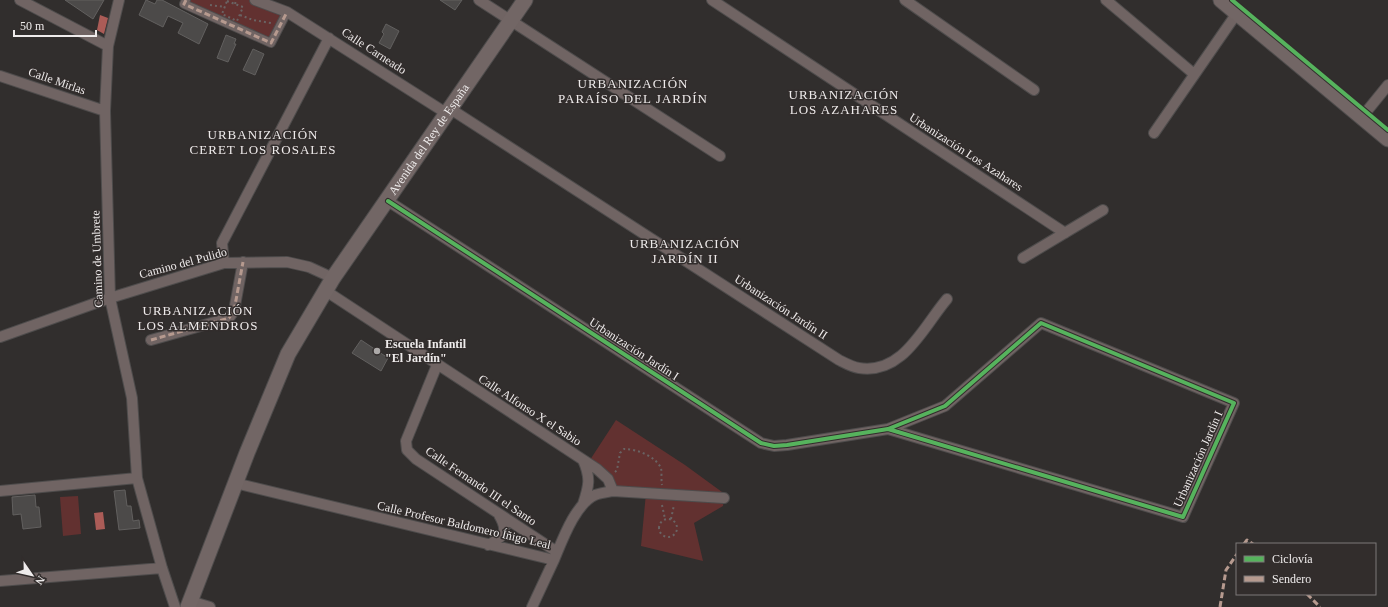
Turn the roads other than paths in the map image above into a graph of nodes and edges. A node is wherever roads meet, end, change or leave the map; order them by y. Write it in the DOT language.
graph roads {
  1 [pos="20,0"];
  2 [pos="119,0"];
  3 [pos="186,0"];
  4 [pos="255,0"];
  5 [pos="479,0"];
  6 [pos="524,0"];
  7 [pos="712,0"];
  8 [pos="905,0"];
  9 [pos="1106,0"];
  10 [pos="1222,0"];
  11 [pos="288,12"];
  12 [pos="1237,13"];
  13 [pos="510,22"];
  14 [pos="329,38"];
  15 [pos="108,46"];
  16 [pos="1194,74"];
  17 [pos="0,76"];
  18 [pos="1388,85"];
  19 [pos="1034,90"];
  20 [pos="105,111"];
  21 [pos="447,111"];
  22 [pos="1362,117"];
  23 [pos="1154,133"];
  24 [pos="1388,139"];
  25 [pos="720,156"];
  26 [pos="388,201"];
  27 [pos="1103,210"];
  28 [pos="1065,233"];
  29 [pos="1024,258"];
  30 [pos="243,262"];
  31 [pos="224,263"];
  32 [pos="329,285"];
  33 [pos="110,298"];
  34 [pos="948,299"];
  35 [pos="0,337"];
  36 [pos="151,340"];
  37 [pos="437,365"];
  38 [pos="888,429"];
  39 [pos="583,460"];
  40 [pos="137,478"];
  41 [pos="235,483"];
  42 [pos="0,491"];
  43 [pos="613,491"];
  44 [pos="724,498"];
  45 [pos="583,504"];
  46 [pos="498,514"];
  47 [pos="488,545"];
  48 [pos="555,556"];
  49 [pos="162,568"];
  50 [pos="0,581"];
  51 [pos="189,604"];
  52 [pos="175,607"];
  53 [pos="210,607"];
  54 [pos="532,607"];
  1 -- 15 [label="street"];
  2 -- 15 [label="street, Camino de Umbrete"];
  3 -- 11 [label="street"];
  4 -- 11 [label="street, Calle Carneado"];
  5 -- 13 [label="street"];
  6 -- 13 [label="main road, Avenida del Rey de España"];
  7 -- 28 [label="street, Urbanización Los Azahares"];
  8 -- 19 [label="street"];
  9 -- 16 [label="street"];
  10 -- 12 [label="main road"];
  11 -- 14 [label="street, Calle Carneado"];
  12 -- 16 [label="street"];
  12 -- 22 [label="main road"];
  13 -- 21 [label="main road, Avenida del Rey de España"];
  13 -- 25 [label="street"];
  14 -- 21 [label="street, Calle Carneado"];
  14 -- 31 [label="street"];
  15 -- 20 [label="street, Camino de Umbrete"];
  16 -- 23 [label="street"];
  17 -- 20 [label="street, Calle Mirlas"];
  18 -- 22 [label="street"];
  20 -- 33 [label="street, Camino de Umbrete"];
  21 -- 26 [label="main road, Avenida del Rey de España"];
  21 -- 34 [label="street, Urbanización Jardín II"];
  22 -- 24 [label="main road"];
  26 -- 32 [label="main road, Avenida del Rey de España"];
  26 -- 38 [label="street, Urbanización Jardín I"];
  27 -- 28 [label="street"];
  28 -- 29 [label="street"];
  30 -- 31 [label="street, Camino del Pulido"];
  30 -- 32 [label="street, Camino del Pulido"];
  30 -- 36 [label="street"];
  31 -- 33 [label="street, Camino del Pulido"];
  32 -- 37 [label="street, Calle Alfonso X el Sabio"];
  32 -- 41 [label="main road, Avenida del Rey de España"];
  33 -- 35 [label="street, Camino del Pulido"];
  33 -- 40 [label="street, Camino de Umbrete"];
  37 -- 39 [label="street, Calle Alfonso X el Sabio"];
  37 -- 46 [label="street, Calle Fernando III el Santo"];
  38 -- 38 [label="street, Urbanización Jardín I"];
  39 -- 43 [label="street, Calle Alfonso X el Sabio"];
  39 -- 45 [label="street, Calle Profesor Baldomero Íñigo Leal"];
  40 -- 42 [label="street"];
  40 -- 49 [label="street, Camino de Umbrete"];
  41 -- 47 [label="street, Calle Profesor Baldomero Íñigo Leal"];
  41 -- 51 [label="main road, Avenida del Rey de España"];
  43 -- 44 [label="street"];
  43 -- 45 [label="street"];
  45 -- 48 [label="street, Calle Profesor Baldomero Íñigo Leal"];
  46 -- 47 [label="street"];
  46 -- 48 [label="street, Calle Fernando III el Santo"];
  47 -- 48 [label="street, Calle Profesor Baldomero Íñigo Leal"];
  48 -- 54 [label="street"];
  49 -- 50 [label="street"];
  49 -- 52 [label="street, Camino de Umbrete"];
  51 -- 53 [label="street"];
}
